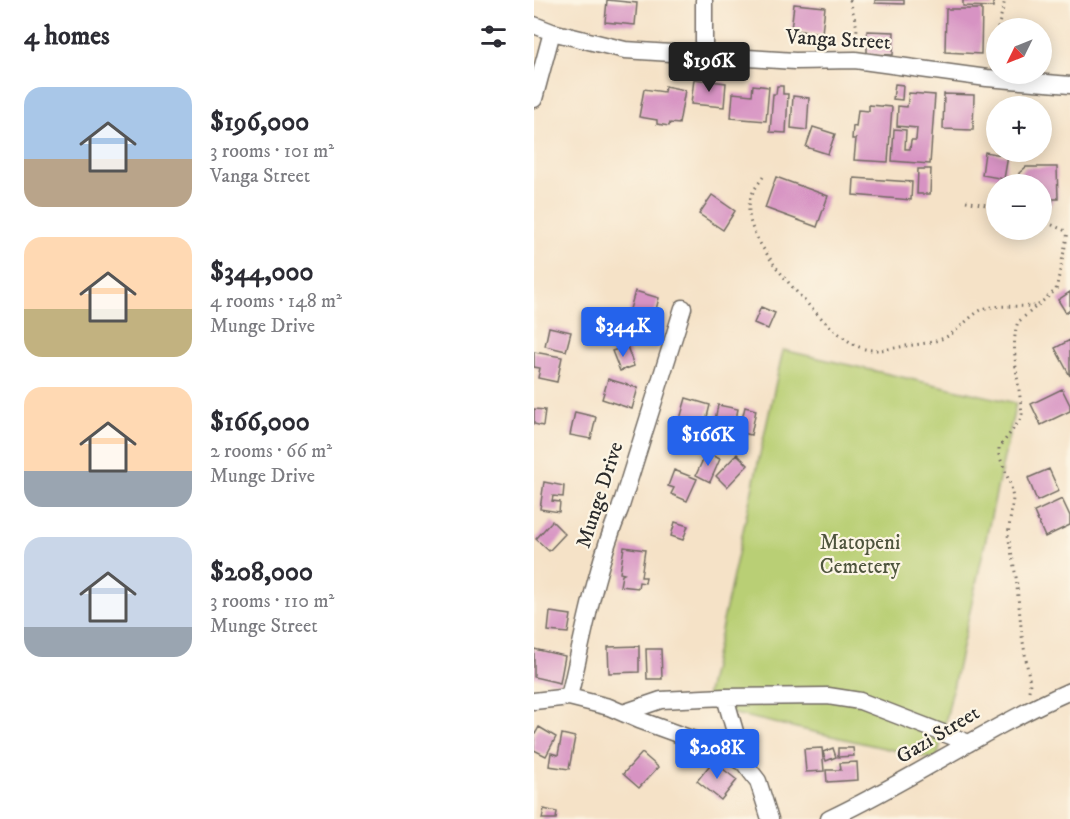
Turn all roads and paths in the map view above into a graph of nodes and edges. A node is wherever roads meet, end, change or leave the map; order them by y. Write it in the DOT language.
graph roads {
  1 [pos="704,0"];
  2 [pos="850,0"];
  3 [pos="1005,0"];
  4 [pos="1000,18"];
  5 [pos="534,25"];
  6 [pos="552,32"];
  7 [pos="704,56"];
  8 [pos="855,60"];
  9 [pos="986,78"];
  10 [pos="1052,83"];
  11 [pos="1070,85"];
  12 [pos="534,99"];
  13 [pos="763,177"];
  14 [pos="966,201"];
  15 [pos="986,205"];
  16 [pos="1052,225"];
  17 [pos="1069,232"];
  18 [pos="1038,306"];
  19 [pos="683,309"];
  20 [pos="1070,691"];
  21 [pos="569,697"];
  22 [pos="724,697"];
  23 [pos="534,700"];
  24 [pos="1027,710"];
  25 [pos="623,713"];
  26 [pos="969,743"];
  27 [pos="744,763"];
  28 [pos="770,819"];
  29 [pos="829,819"];
  1 -- 7 [label="street"];
  2 -- 8 [label="path"];
  3 -- 4 [label="path"];
  5 -- 6 [label="street, Vanga Street"];
  6 -- 7 [label="street, Vanga Street"];
  6 -- 12 [label="street"];
  7 -- 8 [label="street, Vanga Street"];
  8 -- 9 [label="street, Vanga Street"];
  10 -- 11 [label="street, Vanga Street"];
  13 -- 18 [label="path"];
  14 -- 15 [label="path"];
  16 -- 17 [label="path"];
  17 -- 18 [label="path"];
  18 -- 24 [label="path"];
  19 -- 21 [label="street, Munge Drive"];
  20 -- 24 [label="street, Gazi Street"];
  21 -- 23 [label="street"];
  21 -- 25 [label="street"];
  22 -- 25 [label="street"];
  22 -- 26 [label="street"];
  22 -- 27 [label="street"];
  24 -- 26 [label="street, Gazi Street"];
  25 -- 27 [label="street"];
  26 -- 29 [label="street, Gazi Street"];
  27 -- 28 [label="street"];
}
